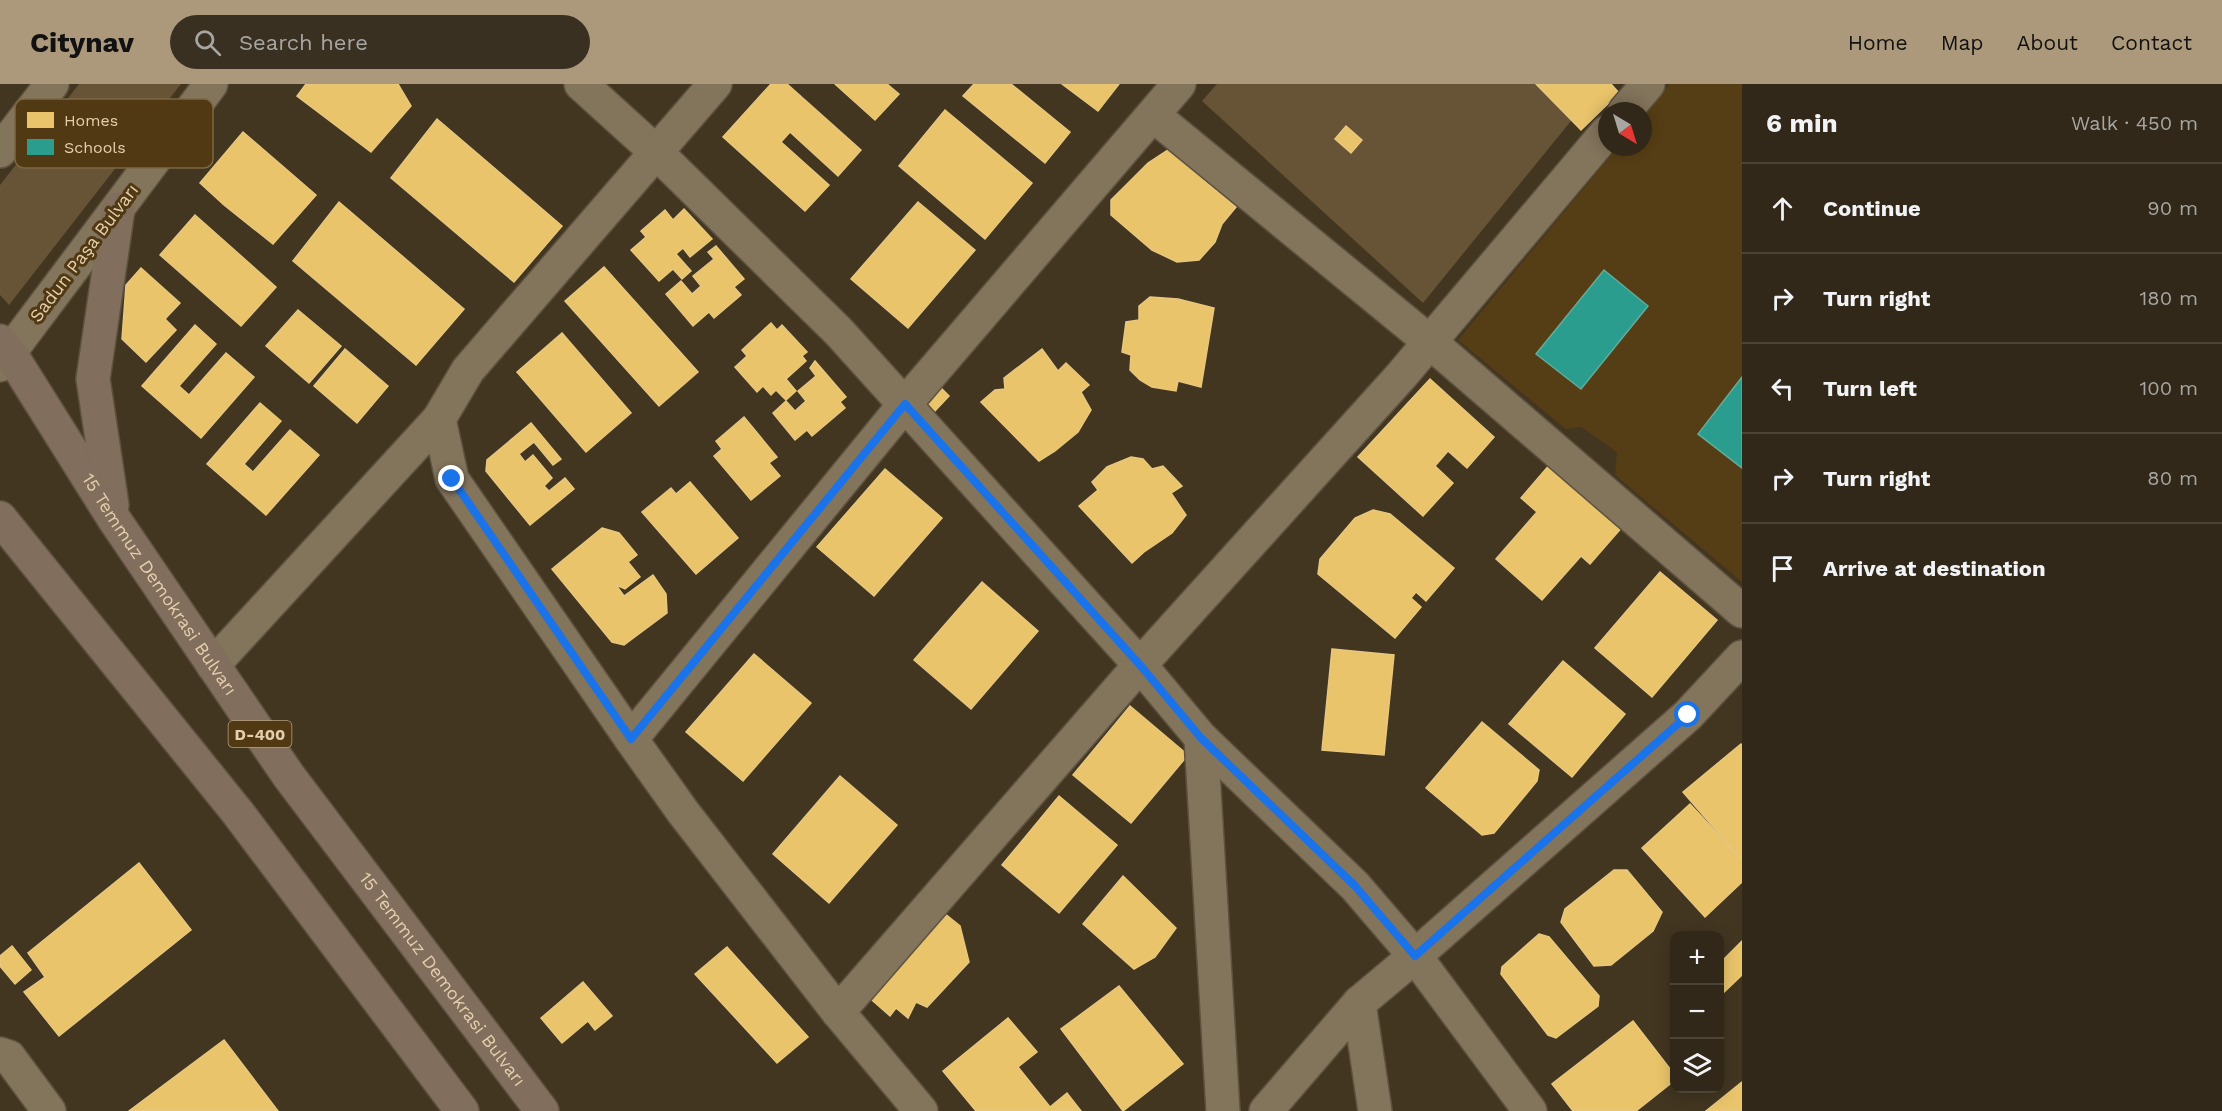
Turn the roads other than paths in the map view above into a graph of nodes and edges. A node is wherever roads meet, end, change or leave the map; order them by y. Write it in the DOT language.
graph roads {
  1 [pos="52,84"];
  2 [pos="212,84"];
  3 [pos="581,84"];
  4 [pos="714,84"];
  5 [pos="1179,84"];
  6 [pos="1648,84"];
  7 [pos="40,99"];
  8 [pos="201,99"];
  9 [pos="1633,102"];
  10 [pos="1153,115"];
  11 [pos="15,132"];
  12 [pos="1598,143"];
  13 [pos="0,151"];
  14 [pos="656,152"];
  15 [pos="149,168"];
  16 [pos="118,209"];
  17 [pos="1430,342"];
  18 [pos="3,353"];
  19 [pos="905,404"];
  20 [pos="439,419"];
  21 [pos="0,518"];
  22 [pos="114,519"];
  23 [pos="1742,611"];
  24 [pos="1742,657"];
  25 [pos="213,665"];
  26 [pos="1140,665"];
  27 [pos="1201,738"];
  28 [pos="631,739"];
  29 [pos="1415,956"];
  30 [pos="1359,1003"];
  31 [pos="838,1012"];
  32 [pos="0,1054"];
  33 [pos="49,1111"];
  34 [pos="462,1111"];
  35 [pos="542,1111"];
  36 [pos="921,1111"];
  37 [pos="1223,1111"];
  38 [pos="1266,1111"];
  39 [pos="1375,1111"];
  40 [pos="1530,1111"];
  1 -- 7 [label="street"];
  2 -- 8 [label="street, Sadun Paşa Bulvarı"];
  3 -- 14 [label="street"];
  4 -- 14 [label="street"];
  5 -- 10 [label="street"];
  6 -- 9 [label="street"];
  10 -- 17 [label="street"];
  10 -- 19 [label="street"];
  11 -- 13 [label="street"];
  12 -- 17 [label="street"];
  14 -- 19 [label="street"];
  14 -- 20 [label="street"];
  15 -- 16 [label="street, Sadun Paşa Bulvarı"];
  16 -- 18 [label="street, Sadun Paşa Bulvarı"];
  16 -- 22 [label="highway"];
  17 -- 23 [label="street"];
  17 -- 26 [label="street"];
  18 -- 22 [label="highway, 15 Temmuz Demokrasi Bulvarı / D-400"];
  19 -- 26 [label="street"];
  19 -- 28 [label="street"];
  20 -- 25 [label="street"];
  20 -- 28 [label="street"];
  21 -- 34 [label="highway"];
  22 -- 25 [label="highway, 15 Temmuz Demokrasi Bulvarı / D-400"];
  24 -- 29 [label="street"];
  25 -- 35 [label="highway, 15 Temmuz Demokrasi Bulvarı / D-400"];
  26 -- 27 [label="street"];
  26 -- 31 [label="street"];
  27 -- 29 [label="street"];
  27 -- 37 [label="street"];
  28 -- 31 [label="street"];
  29 -- 30 [label="street"];
  29 -- 40 [label="street"];
  30 -- 38 [label="street"];
  30 -- 39 [label="street"];
  31 -- 36 [label="street"];
  32 -- 33 [label="street"];
}
